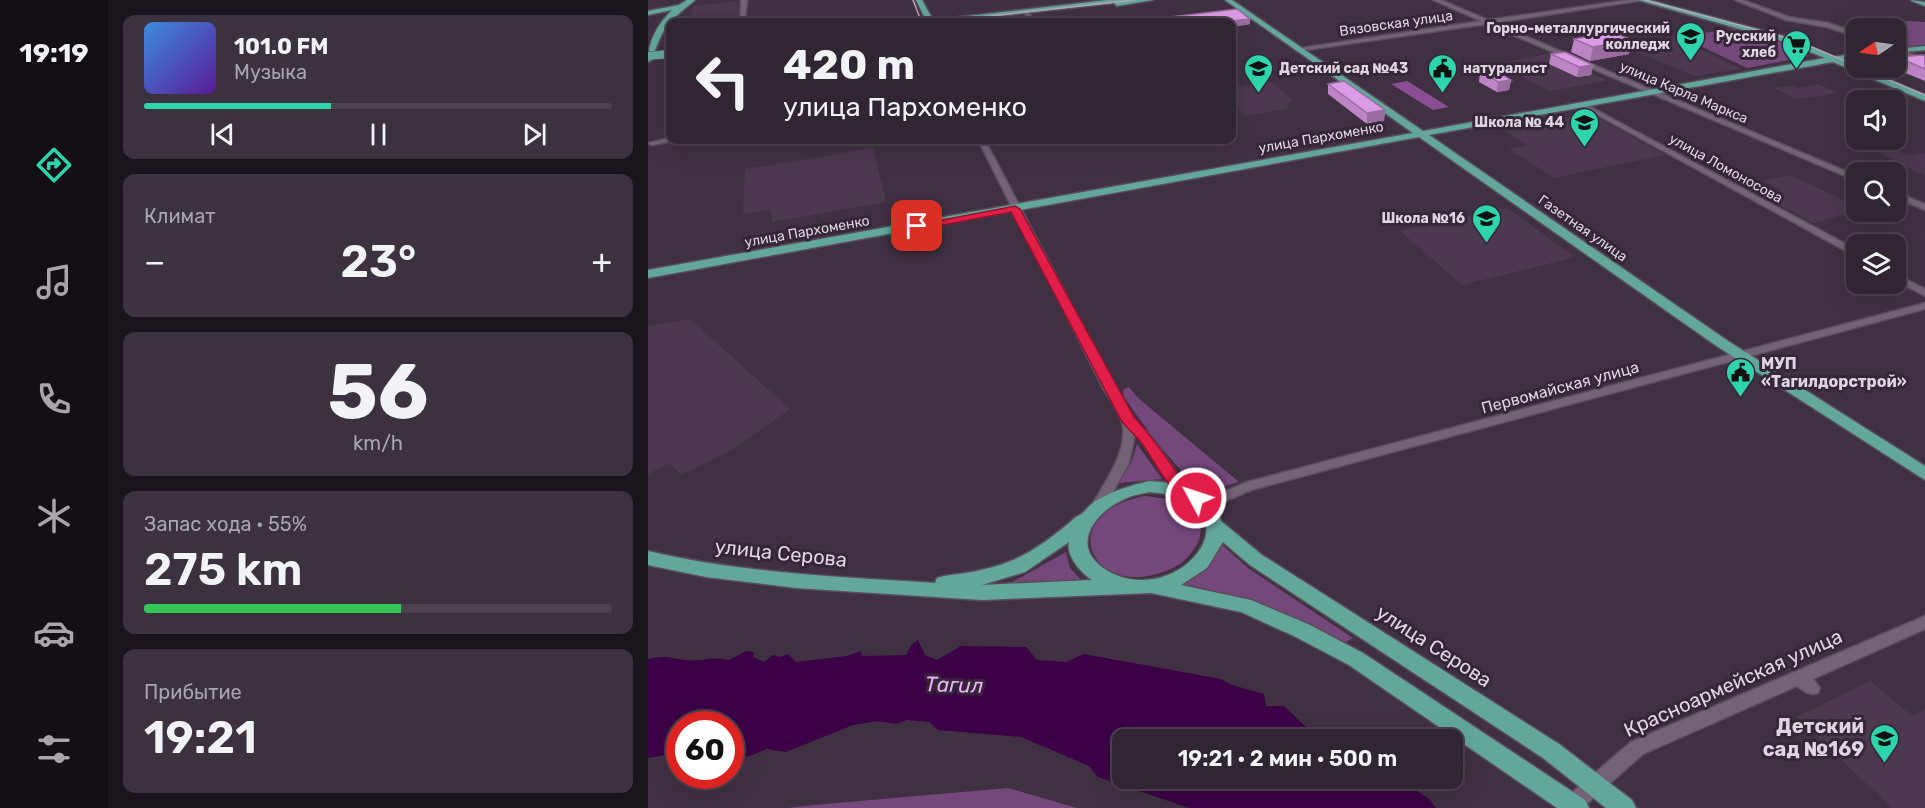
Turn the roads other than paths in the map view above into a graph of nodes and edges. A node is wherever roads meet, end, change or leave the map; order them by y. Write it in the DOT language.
graph roads {
  1 [pos="692,0"];
  2 [pos="744,0"];
  3 [pos="910,0"];
  4 [pos="919,0"];
  5 [pos="1125,0"];
  6 [pos="1150,0"];
  7 [pos="1228,0"];
  8 [pos="1436,0"];
  9 [pos="1641,0"];
  10 [pos="1653,0"];
  11 [pos="1738,0"];
  12 [pos="1914,0"];
  13 [pos="1925,4"];
  14 [pos="682,5"];
  15 [pos="914,10"];
  16 [pos="648,13"];
  17 [pos="1025,13"];
  18 [pos="668,18"];
  19 [pos="743,18"];
  20 [pos="928,18"];
  21 [pos="966,18"];
  22 [pos="987,18"];
  23 [pos="1029,18"];
  24 [pos="648,19"];
  25 [pos="666,20"];
  26 [pos="1487,22"];
  27 [pos="657,31"];
  28 [pos="1846,31"];
  29 [pos="1925,48"];
  30 [pos="1298,49"];
  31 [pos="1906,49"];
  32 [pos="1906,54"];
  33 [pos="666,56"];
  34 [pos="1843,56"];
  35 [pos="1846,56"];
  36 [pos="1846,57"];
  37 [pos="648,58"];
  38 [pos="1833,58"];
  39 [pos="1925,61"];
  40 [pos="1892,78"];
  41 [pos="1650,92"];
  42 [pos="1925,92"];
  43 [pos="1925,98"];
  44 [pos="1583,105"];
  45 [pos="1421,135"];
  46 [pos="666,141"];
  47 [pos="652,143"];
  48 [pos="983,144"];
  49 [pos="1846,174"];
  50 [pos="1906,199"];
  51 [pos="1925,207"];
  52 [pos="1015,209"];
  53 [pos="1846,248"];
  54 [pos="648,274"];
  55 [pos="1906,282"];
  56 [pos="1925,293"];
  57 [pos="1925,306"];
  58 [pos="1742,356"];
  59 [pos="1128,420"];
  60 [pos="1925,474"];
  61 [pos="1182,491"];
  62 [pos="1100,503"];
  63 [pos="1205,505"];
  64 [pos="1086,517"];
  65 [pos="1216,526"];
  66 [pos="648,558"];
  67 [pos="1118,586"];
  68 [pos="1149,587"];
  69 [pos="910,588"];
  70 [pos="1925,622"];
  71 [pos="1594,783"];
  72 [pos="1572,806"];
  73 [pos="1624,808"];
  1 -- 14 [label="main road"];
  2 -- 19 [label="street"];
  3 -- 15 [label="main road"];
  4 -- 20 [label="main road"];
  5 -- 17 [label="main road"];
  6 -- 17 [label="main road"];
  7 -- 30 [label="main road, Газетная улица"];
  8 -- 26 [label="street, улица Карла Маркса"];
  9 -- 26 [label="street, Вязовская улица"];
  9 -- 38 [label="main road"];
  10 -- 34 [label="main road"];
  11 -- 28 [label="street"];
  12 -- 13 [label="main road"];
  14 -- 16 [label="main road"];
  14 -- 18 [label="main road"];
  17 -- 21 [label="main road"];
  17 -- 22 [label="main road"];
  17 -- 23 [label="street"];
  24 -- 27 [label="main road"];
  25 -- 27 [label="main road"];
  26 -- 30 [label="street, Вязовская улица"];
  26 -- 41 [label="street, улица Карла Маркса"];
  27 -- 37 [label="main road"];
  29 -- 31 [label="main road"];
  30 -- 45 [label="main road, Газетная улица"];
  32 -- 39 [label="street"];
  33 -- 37 [label="main road, bridge"];
  34 -- 35 [label="main road, улица Пархоменко"];
  34 -- 36 [label="main road"];
  34 -- 38 [label="main road, улица Пархоменко"];
  38 -- 41 [label="main road, улица Пархоменко"];
  38 -- 43 [label="main road"];
  40 -- 42 [label="main road"];
  41 -- 44 [label="main road, улица Пархоменко"];
  41 -- 49 [label="street, улица Карла Маркса"];
  44 -- 45 [label="main road, улица Пархоменко"];
  44 -- 53 [label="street, улица Ломоносова"];
  45 -- 52 [label="main road, улица Пархоменко"];
  45 -- 58 [label="main road, Газетная улица"];
  46 -- 47 [label="street"];
  48 -- 52 [label="street"];
  50 -- 51 [label="street"];
  52 -- 54 [label="main road, улица Пархоменко"];
  52 -- 59 [label="street"];
  55 -- 56 [label="street"];
  57 -- 58 [label="street, Первомайская улица"];
  58 -- 60 [label="main road, Газетная улица"];
  58 -- 63 [label="street, Первомайская улица"];
  59 -- 61 [label="street"];
  59 -- 62 [label="street"];
  61 -- 62 [label="main road"];
  61 -- 63 [label="main road"];
  62 -- 64 [label="main road"];
  63 -- 65 [label="main road"];
  64 -- 67 [label="main road"];
  64 -- 69 [label="main road, улица Серова"];
  65 -- 68 [label="main road"];
  65 -- 71 [label="main road, улица Серова"];
  66 -- 69 [label="main road, улица Серова"];
  67 -- 68 [label="main road"];
  67 -- 69 [label="main road, улица Серова"];
  68 -- 72 [label="main road"];
  70 -- 71 [label="street, Красноармейская улица"];
  71 -- 72 [label="street, Красноармейская улица"];
  71 -- 73 [label="main road, улица Серова"];
}
